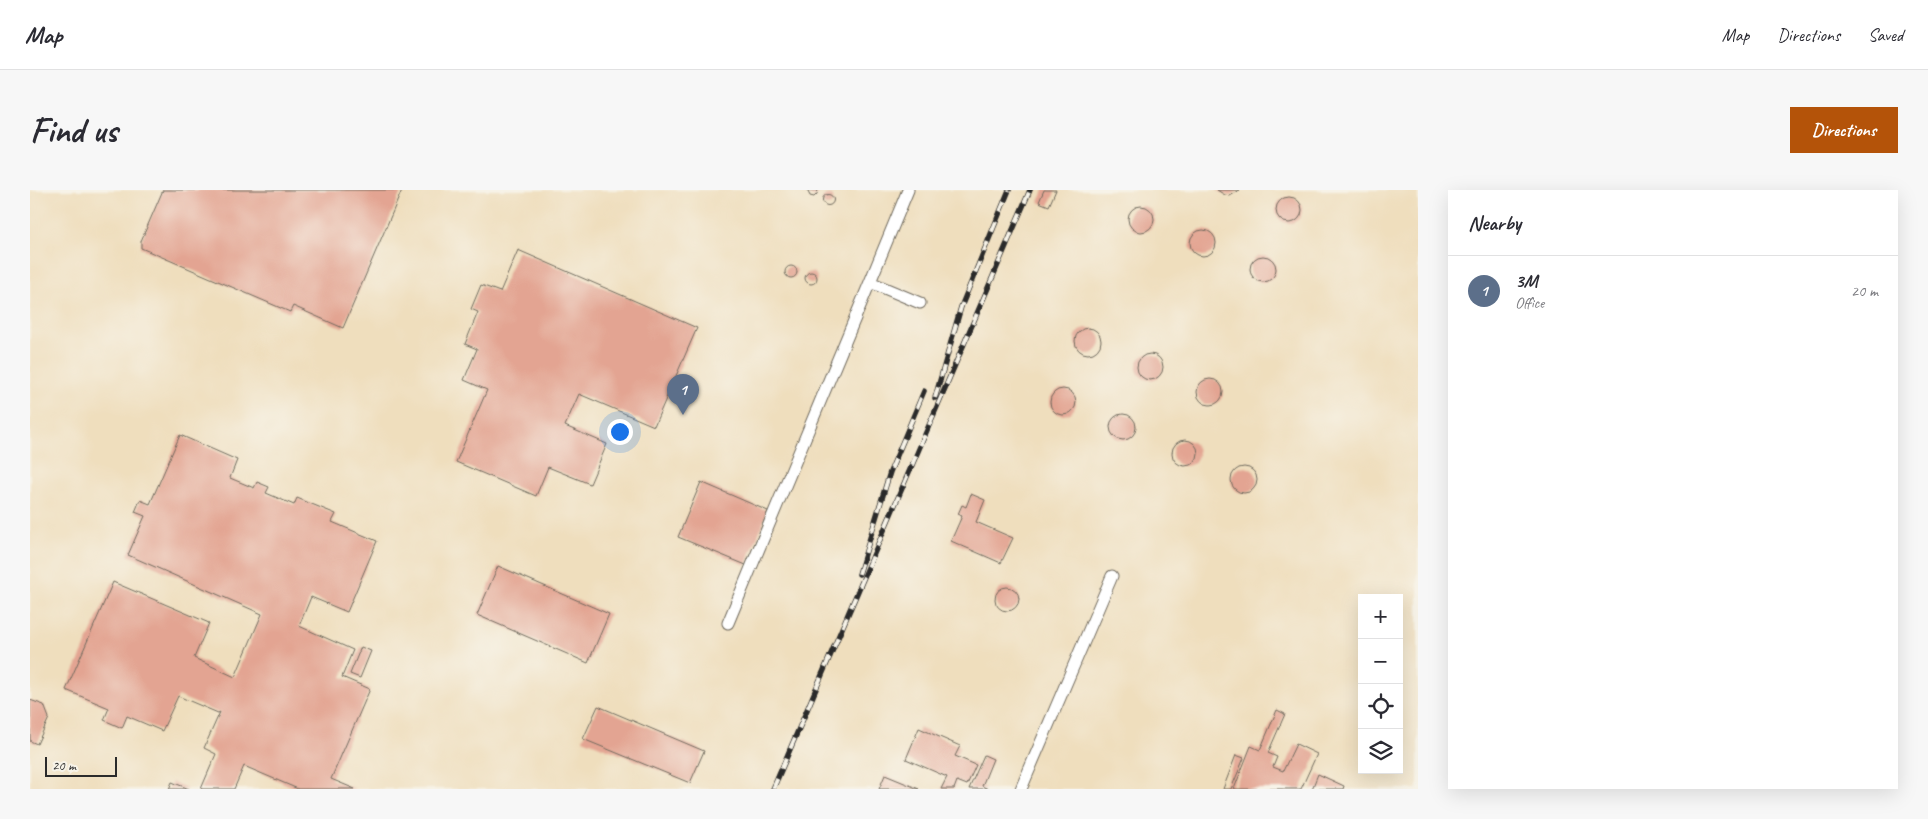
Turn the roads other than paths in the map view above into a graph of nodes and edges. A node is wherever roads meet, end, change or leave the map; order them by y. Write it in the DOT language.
graph roads {
  1 [pos="908,190"];
  2 [pos="870,282"];
  3 [pos="920,303"];
  4 [pos="1112,576"];
  5 [pos="728,623"];
  6 [pos="1021,789"];
  1 -- 2 [label="lane"];
  2 -- 3 [label="lane"];
  2 -- 5 [label="lane"];
  4 -- 6 [label="lane"];
}
